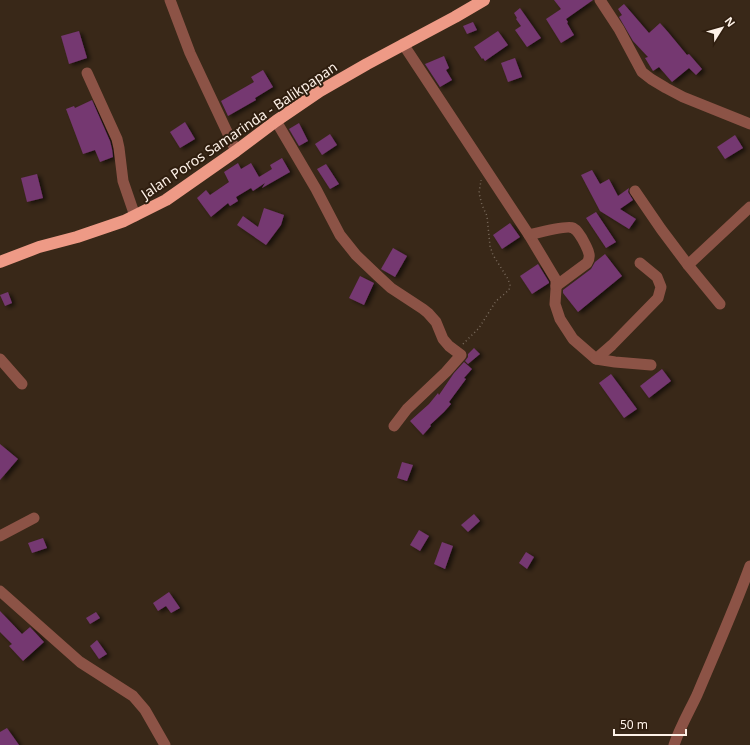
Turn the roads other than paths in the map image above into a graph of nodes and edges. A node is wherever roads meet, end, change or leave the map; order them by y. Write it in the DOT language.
graph roads {
  1 [pos="170,0"];
  2 [pos="484,0"];
  3 [pos="600,0"];
  4 [pos="403,44"];
  5 [pos="87,74"];
  6 [pos="276,122"];
  7 [pos="750,124"];
  8 [pos="236,151"];
  9 [pos="635,191"];
  10 [pos="750,207"];
  11 [pos="135,216"];
  12 [pos="529,235"];
  13 [pos="0,262"];
  14 [pos="640,263"];
  15 [pos="688,264"];
  16 [pos="556,286"];
  17 [pos="720,304"];
  18 [pos="0,359"];
  19 [pos="596,359"];
  20 [pos="651,365"];
  21 [pos="22,384"];
  22 [pos="394,426"];
  23 [pos="34,518"];
  24 [pos="0,536"];
  25 [pos="750,566"];
  26 [pos="0,591"];
  27 [pos="165,745"];
  28 [pos="674,745"];
  1 -- 8 [label="street"];
  2 -- 4 [label="highway, Jalan Poros Samarinda - Balikpapan"];
  3 -- 7 [label="street"];
  4 -- 6 [label="highway, Jalan Poros Samarinda - Balikpapan"];
  4 -- 12 [label="street"];
  5 -- 11 [label="street"];
  6 -- 8 [label="highway, Jalan Poros Samarinda - Balikpapan"];
  6 -- 22 [label="street"];
  8 -- 11 [label="highway, Jalan Poros Samarinda - Balikpapan"];
  9 -- 15 [label="street"];
  10 -- 15 [label="street"];
  11 -- 13 [label="highway, Jalan Poros Samarinda - Balikpapan"];
  12 -- 16 [label="street"];
  12 -- 16 [label="street"];
  14 -- 19 [label="street"];
  15 -- 17 [label="street"];
  16 -- 19 [label="street"];
  18 -- 21 [label="street"];
  19 -- 20 [label="street"];
  23 -- 24 [label="street"];
  25 -- 28 [label="street"];
  26 -- 27 [label="street"];
}
